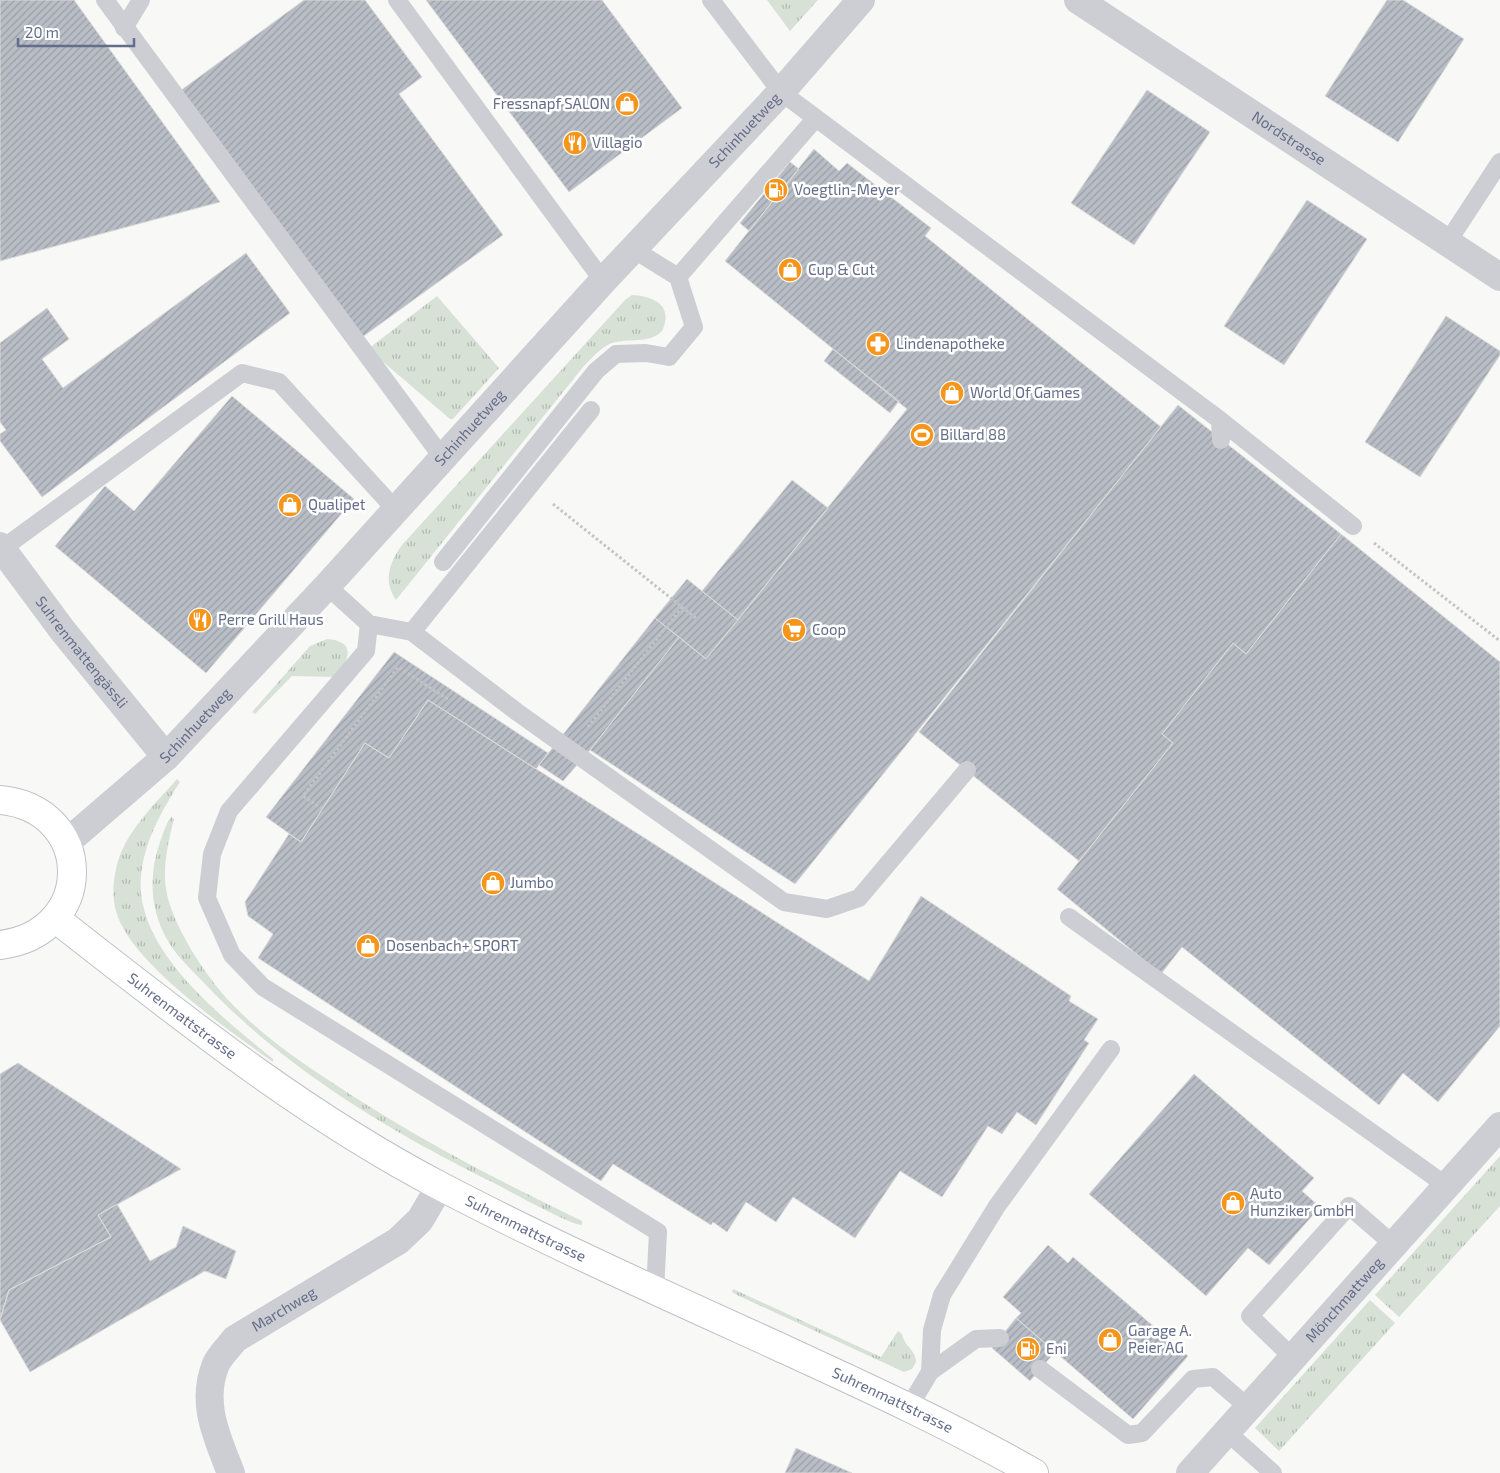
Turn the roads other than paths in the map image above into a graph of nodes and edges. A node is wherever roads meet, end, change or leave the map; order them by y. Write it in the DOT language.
graph roads {
  1 [pos="105,0"];
  2 [pos="142,0"];
  3 [pos="397,0"];
  4 [pos="711,0"];
  5 [pos="1078,0"];
  6 [pos="856,5"];
  7 [pos="124,28"];
  8 [pos="780,92"];
  9 [pos="815,119"];
  10 [pos="1500,162"];
  11 [pos="1448,243"];
  12 [pos="633,249"];
  13 [pos="678,277"];
  14 [pos="1500,277"];
  15 [pos="603,280"];
  16 [pos="591,410"];
  17 [pos="1220,420"];
  18 [pos="1222,440"];
  19 [pos="442,457"];
  20 [pos="395,509"];
  21 [pos="1353,526"];
  22 [pos="1,548"];
  23 [pos="443,562"];
  24 [pos="327,586"];
  25 [pos="369,624"];
  26 [pos="412,632"];
  27 [pos="166,757"];
  28 [pos="967,770"];
  29 [pos="0,800"];
  30 [pos="66,843"];
  31 [pos="1069,917"];
  32 [pos="56,919"];
  33 [pos="0,945"];
  34 [pos="1112,1048"];
  35 [pos="1500,1126"];
  36 [pos="440,1186"];
  37 [pos="1447,1186"];
  38 [pos="1394,1245"];
  39 [pos="655,1291"];
  40 [pos="1000,1338"];
  41 [pos="1293,1358"];
  42 [pos="1040,1369"];
  43 [pos="930,1372"];
  44 [pos="910,1407"];
  45 [pos="1249,1408"];
  46 [pos="1227,1432"];
  47 [pos="231,1473"];
  48 [pos="1034,1473"];
  49 [pos="1190,1473"];
  50 [pos="1273,1473"];
  1 -- 7 [label="lane"];
  2 -- 7 [label="lane"];
  3 -- 15 [label="lane"];
  4 -- 8 [label="lane"];
  5 -- 11 [label="street, Nordstrasse"];
  6 -- 8 [label="street, Schinhuetweg"];
  7 -- 19 [label="lane"];
  8 -- 9 [label="lane"];
  8 -- 12 [label="street, Schinhuetweg"];
  9 -- 13 [label="lane"];
  9 -- 17 [label="lane"];
  10 -- 11 [label="lane"];
  11 -- 14 [label="street, Nordstrasse"];
  12 -- 13 [label="lane"];
  12 -- 15 [label="street, Schinhuetweg"];
  13 -- 23 [label="lane"];
  15 -- 19 [label="street, Schinhuetweg"];
  16 -- 26 [label="lane"];
  17 -- 18 [label="lane"];
  17 -- 21 [label="lane"];
  19 -- 20 [label="street, Schinhuetweg"];
  20 -- 22 [label="lane"];
  20 -- 24 [label="street, Schinhuetweg"];
  22 -- 27 [label="street, Suhrenmattengässli"];
  24 -- 25 [label="lane"];
  24 -- 27 [label="street, Schinhuetweg"];
  25 -- 26 [label="lane"];
  25 -- 39 [label="lane"];
  26 -- 28 [label="lane"];
  27 -- 30 [label="street, Schinhuetweg"];
  29 -- 30 [label="street"];
  30 -- 32 [label="street"];
  31 -- 37 [label="lane"];
  32 -- 33 [label="street"];
  32 -- 36 [label="street, Suhrenmattstrasse"];
  34 -- 43 [label="lane"];
  35 -- 37 [label="street, Mönchmattweg"];
  36 -- 39 [label="street, Suhrenmattstrasse"];
  36 -- 47 [label="street, Marchweg"];
  37 -- 38 [label="street, Mönchmattweg"];
  38 -- 41 [label="street, Mönchmattweg"];
  38 -- 41 [label="lane"];
  39 -- 44 [label="street, Suhrenmattstrasse"];
  40 -- 43 [label="lane"];
  41 -- 45 [label="street, Mönchmattweg"];
  42 -- 45 [label="lane"];
  43 -- 44 [label="lane"];
  44 -- 48 [label="street, Suhrenmattstrasse"];
  45 -- 46 [label="street, Mönchmattweg"];
  46 -- 49 [label="street, Mönchmattweg"];
  46 -- 50 [label="lane"];
}
